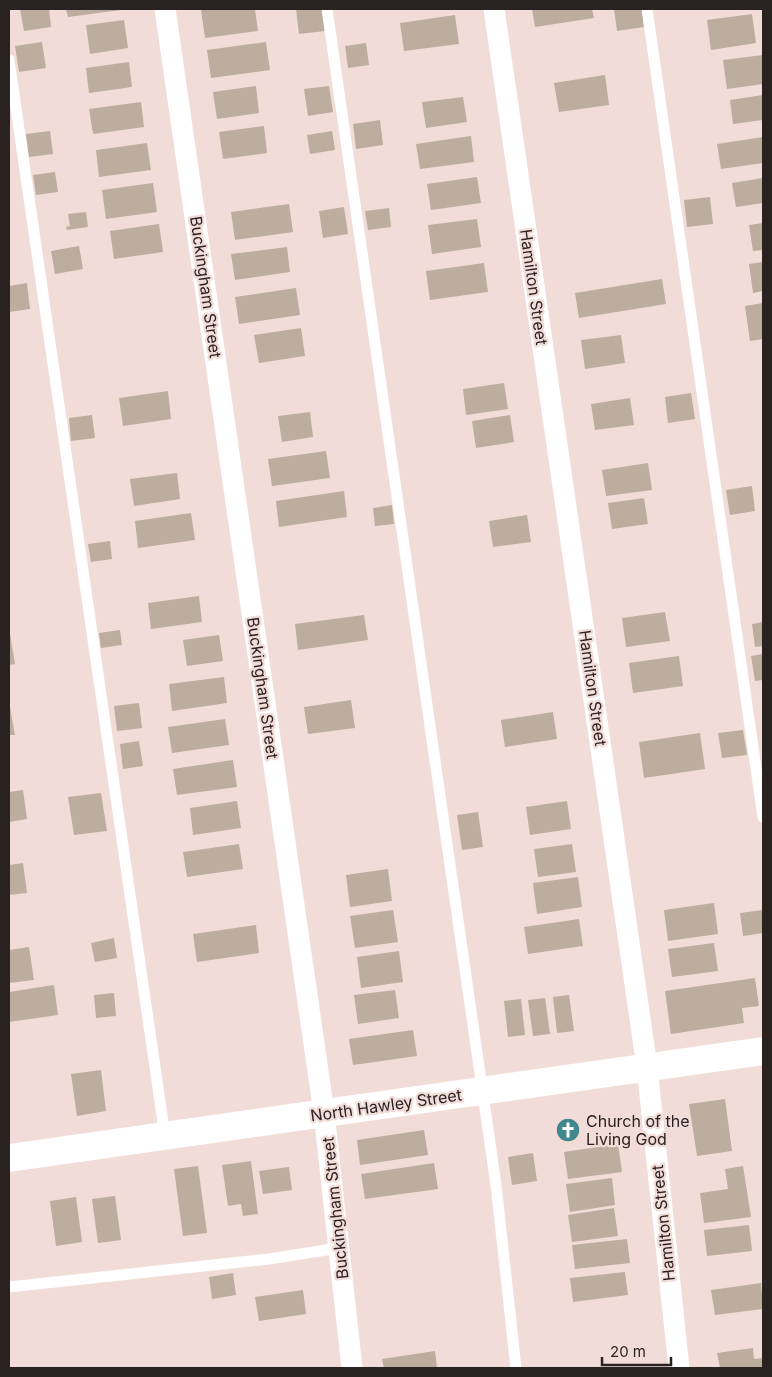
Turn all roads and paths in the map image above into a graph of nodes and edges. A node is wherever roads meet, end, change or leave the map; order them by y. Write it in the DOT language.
graph roads {
  1 [pos="165,9"];
  2 [pos="327,9"];
  3 [pos="494,9"];
  4 [pos="647,9"];
  5 [pos="9,60"];
  6 [pos="763,816"];
  7 [pos="763,1050"];
  8 [pos="647,1067"];
  9 [pos="483,1091"];
  10 [pos="324,1113"];
  11 [pos="165,1136"];
  12 [pos="9,1158"];
  13 [pos="339,1248"];
  14 [pos="9,1287"];
  15 [pos="352,1368"];
  16 [pos="516,1368"];
  17 [pos="679,1368"];
  1 -- 10 [label="street, Buckingham Street"];
  2 -- 9 [label="lane"];
  3 -- 8 [label="street, Hamilton Street"];
  4 -- 6 [label="lane"];
  5 -- 11 [label="lane"];
  7 -- 8 [label="street, North Hawley Street"];
  8 -- 9 [label="street, North Hawley Street"];
  8 -- 17 [label="street, Hamilton Street"];
  9 -- 10 [label="street, North Hawley Street"];
  9 -- 16 [label="lane"];
  10 -- 11 [label="street, North Hawley Street"];
  10 -- 13 [label="street, Buckingham Street"];
  11 -- 12 [label="street, North Hawley Street"];
  13 -- 14 [label="lane"];
  13 -- 15 [label="street, Buckingham Street"];
}
